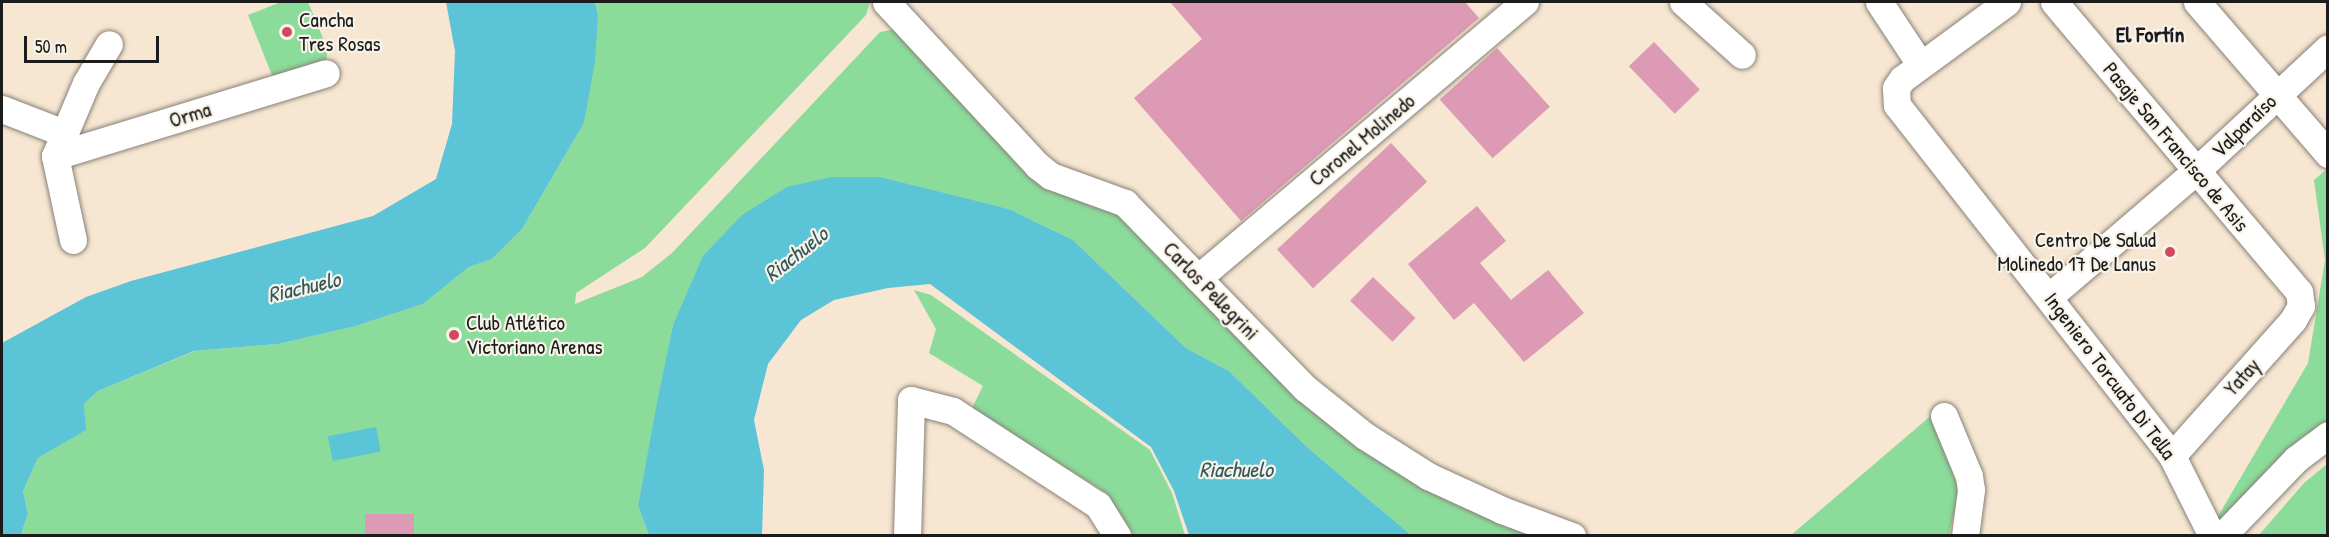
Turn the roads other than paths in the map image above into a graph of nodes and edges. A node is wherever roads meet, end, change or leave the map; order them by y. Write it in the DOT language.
graph roads {
  1 [pos="886,2"];
  2 [pos="1526,2"];
  3 [pos="1683,2"];
  4 [pos="1879,2"];
  5 [pos="2007,2"];
  6 [pos="2054,2"];
  7 [pos="2197,2"];
  8 [pos="109,44"];
  9 [pos="2328,48"];
  10 [pos="1742,55"];
  11 [pos="1920,64"];
  12 [pos="326,73"];
  13 [pos="2277,93"];
  14 [pos="2,109"];
  15 [pos="59,144"];
  16 [pos="2328,154"];
  17 [pos="2196,171"];
  18 [pos="74,240"];
  19 [pos="1198,278"];
  20 [pos="2299,292"];
  21 [pos="2050,296"];
  22 [pos="1944,416"];
  23 [pos="2328,435"];
  24 [pos="2172,456"];
  25 [pos="907,536"];
  26 [pos="1117,536"];
  27 [pos="1572,536"];
  28 [pos="1965,536"];
  29 [pos="2212,536"];
  30 [pos="2223,536"];
  1 -- 19 [label="street, Carlos Pellegrini"];
  2 -- 19 [label="street, Coronel Molinedo"];
  3 -- 10 [label="street"];
  4 -- 11 [label="street"];
  5 -- 11 [label="street"];
  6 -- 17 [label="street, Pasaje San Francisco de Asis"];
  7 -- 13 [label="street"];
  8 -- 15 [label="street"];
  9 -- 13 [label="street, Valparaíso"];
  11 -- 21 [label="street, Ingeniero Torcuato Di Tella"];
  12 -- 15 [label="street, Orma"];
  13 -- 16 [label="street"];
  13 -- 17 [label="street, Valparaíso"];
  14 -- 15 [label="street"];
  15 -- 18 [label="street"];
  17 -- 20 [label="street, Pasaje San Francisco de Asis"];
  17 -- 21 [label="street, Valparaíso"];
  19 -- 27 [label="street, Carlos Pellegrini"];
  20 -- 24 [label="street, Yatay"];
  21 -- 24 [label="street, Ingeniero Torcuato Di Tella"];
  22 -- 28 [label="street"];
  23 -- 30 [label="street"];
  24 -- 29 [label="street, Ingeniero Torcuato Di Tella"];
  25 -- 26 [label="street"];
}
